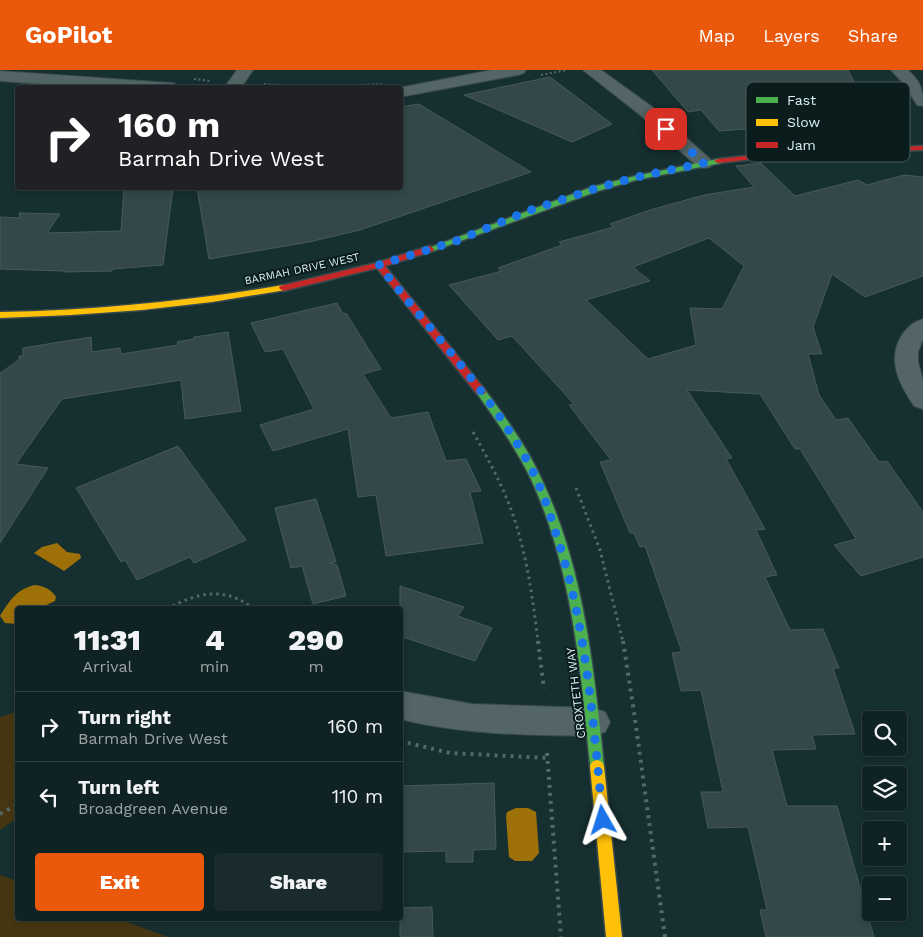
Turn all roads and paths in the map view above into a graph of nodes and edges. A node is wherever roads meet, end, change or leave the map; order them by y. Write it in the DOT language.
graph roads {
  1 [pos="245,70"];
  2 [pos="518,70"];
  3 [pos="591,70"];
  4 [pos="899,70"];
  5 [pos="0,76"];
  6 [pos="257,84"];
  7 [pos="383,84"];
  8 [pos="140,85"];
  9 [pos="234,85"];
  10 [pos="276,85"];
  11 [pos="360,85"];
  12 [pos="403,91"];
  13 [pos="923,101"];
  14 [pos="910,148"];
  15 [pos="923,148"];
  16 [pos="746,158"];
  17 [pos="704,163"];
  18 [pos="379,265"];
  19 [pos="0,315"];
  20 [pos="923,326"];
  21 [pos="923,401"];
  22 [pos="472,430"];
  23 [pos="174,606"];
  24 [pos="251,606"];
  25 [pos="535,689"];
  26 [pos="544,689"];
  27 [pos="544,695"];
  28 [pos="403,706"];
  29 [pos="593,722"];
  30 [pos="403,742"];
  31 [pos="547,751"];
  32 [pos="548,758"];
  33 [pos="15,806"];
  34 [pos="0,814"];
  35 [pos="561,937"];
  36 [pos="614,937"];
  1 -- 9 [label="street"];
  2 -- 12 [label="street"];
  3 -- 17 [label="street"];
  4 -- 13 [label="street"];
  5 -- 8 [label="street"];
  6 -- 10 [label="path"];
  7 -- 11 [label="path"];
  14 -- 15 [label="street, BARMAH DRIVE WEST"];
  16 -- 17 [label="street, BARMAH DRIVE WEST"];
  17 -- 18 [label="street, BARMAH DRIVE WEST"];
  18 -- 19 [label="street, BARMAH DRIVE WEST"];
  18 -- 29 [label="street, CROXTETH WAY"];
  20 -- 21 [label="street"];
  22 -- 26 [label="path"];
  23 -- 24 [label="path"];
  25 -- 26 [label="path"];
  26 -- 27 [label="path"];
  28 -- 29 [label="street"];
  29 -- 36 [label="street, CROXTETH WAY"];
  30 -- 32 [label="path"];
  31 -- 32 [label="path"];
  32 -- 35 [label="path"];
  33 -- 34 [label="path"];
}
